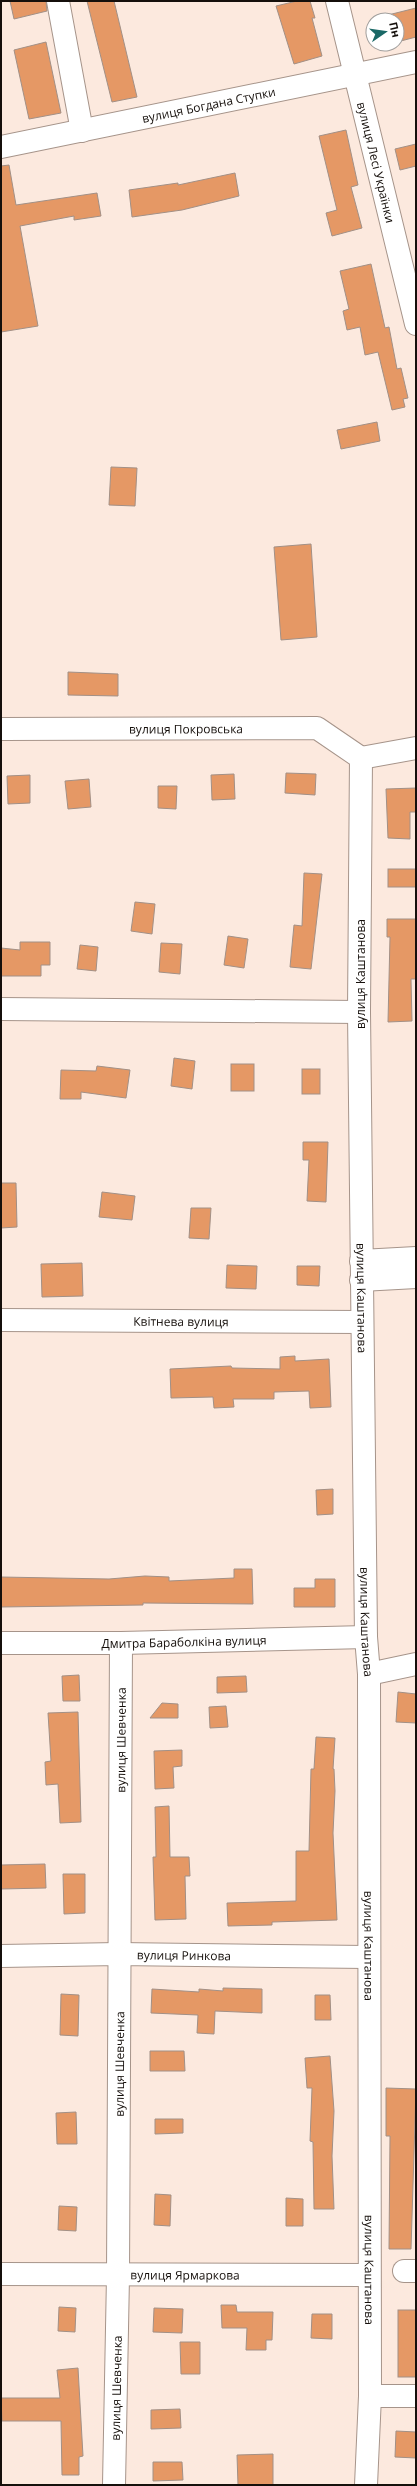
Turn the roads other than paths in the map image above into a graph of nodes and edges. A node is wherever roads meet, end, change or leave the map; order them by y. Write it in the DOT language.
graph roads {
  1 [pos="58,1"];
  2 [pos="337,1"];
  3 [pos="416,62"];
  4 [pos="355,75"];
  5 [pos="82,131"];
  6 [pos="1,147"];
  7 [pos="416,324"];
  8 [pos="1,729"];
  9 [pos="416,748"];
  10 [pos="361,758"];
  11 [pos="1,1009"];
  12 [pos="360,1012"];
  13 [pos="416,1258"];
  14 [pos="361,1271"];
  15 [pos="416,1277"];
  16 [pos="1,1320"];
  17 [pos="362,1322"];
  18 [pos="366,1637"];
  19 [pos="1,1643"];
  20 [pos="121,1643"];
  21 [pos="416,1664"];
  22 [pos="369,1674"];
  23 [pos="118,1954"];
  24 [pos="1,1956"];
  25 [pos="367,1957"];
  26 [pos="1,2274"];
  27 [pos="369,2275"];
  28 [pos="118,2276"];
  29 [pos="370,2396"];
  30 [pos="416,2396"];
  31 [pos="114,2485"];
  32 [pos="366,2485"];
  1 -- 5 [label="street"];
  2 -- 4 [label="street, вулиця Лесі Українки"];
  3 -- 4 [label="street, вулиця Богдана Ступки"];
  4 -- 5 [label="street, вулиця Богдана Ступки"];
  4 -- 7 [label="street, вулиця Лесі Українки"];
  5 -- 6 [label="street, вулиця Богдана Ступки"];
  8 -- 10 [label="street, вулиця Покровська"];
  9 -- 10 [label="street"];
  10 -- 12 [label="street, вулиця Каштанова"];
  11 -- 12 [label="street"];
  12 -- 14 [label="street, вулиця Каштанова"];
  13 -- 14 [label="street"];
  14 -- 15 [label="street"];
  14 -- 17 [label="street, вулиця Каштанова"];
  16 -- 17 [label="street, Квітнева вулиця"];
  17 -- 18 [label="street, вулиця Каштанова"];
  18 -- 20 [label="street, Дмитра Бараболкіна вулиця"];
  18 -- 22 [label="street, вулиця Каштанова"];
  19 -- 20 [label="street, Дмитра Бараболкіна вулиця"];
  20 -- 23 [label="street, вулиця Шевченка"];
  21 -- 22 [label="street"];
  22 -- 25 [label="street, вулиця Каштанова"];
  23 -- 24 [label="street, вулиця Ринкова"];
  23 -- 25 [label="street, вулиця Ринкова"];
  23 -- 28 [label="street, вулиця Шевченка"];
  25 -- 27 [label="street, вулиця Каштанова"];
  26 -- 28 [label="street, вулиця Ярмаркова"];
  27 -- 28 [label="street, вулиця Ярмаркова"];
  27 -- 29 [label="street, вулиця Каштанова"];
  28 -- 31 [label="street, вулиця Шевченка"];
  29 -- 30 [label="street"];
  29 -- 32 [label="street, вулиця Каштанова"];
}
